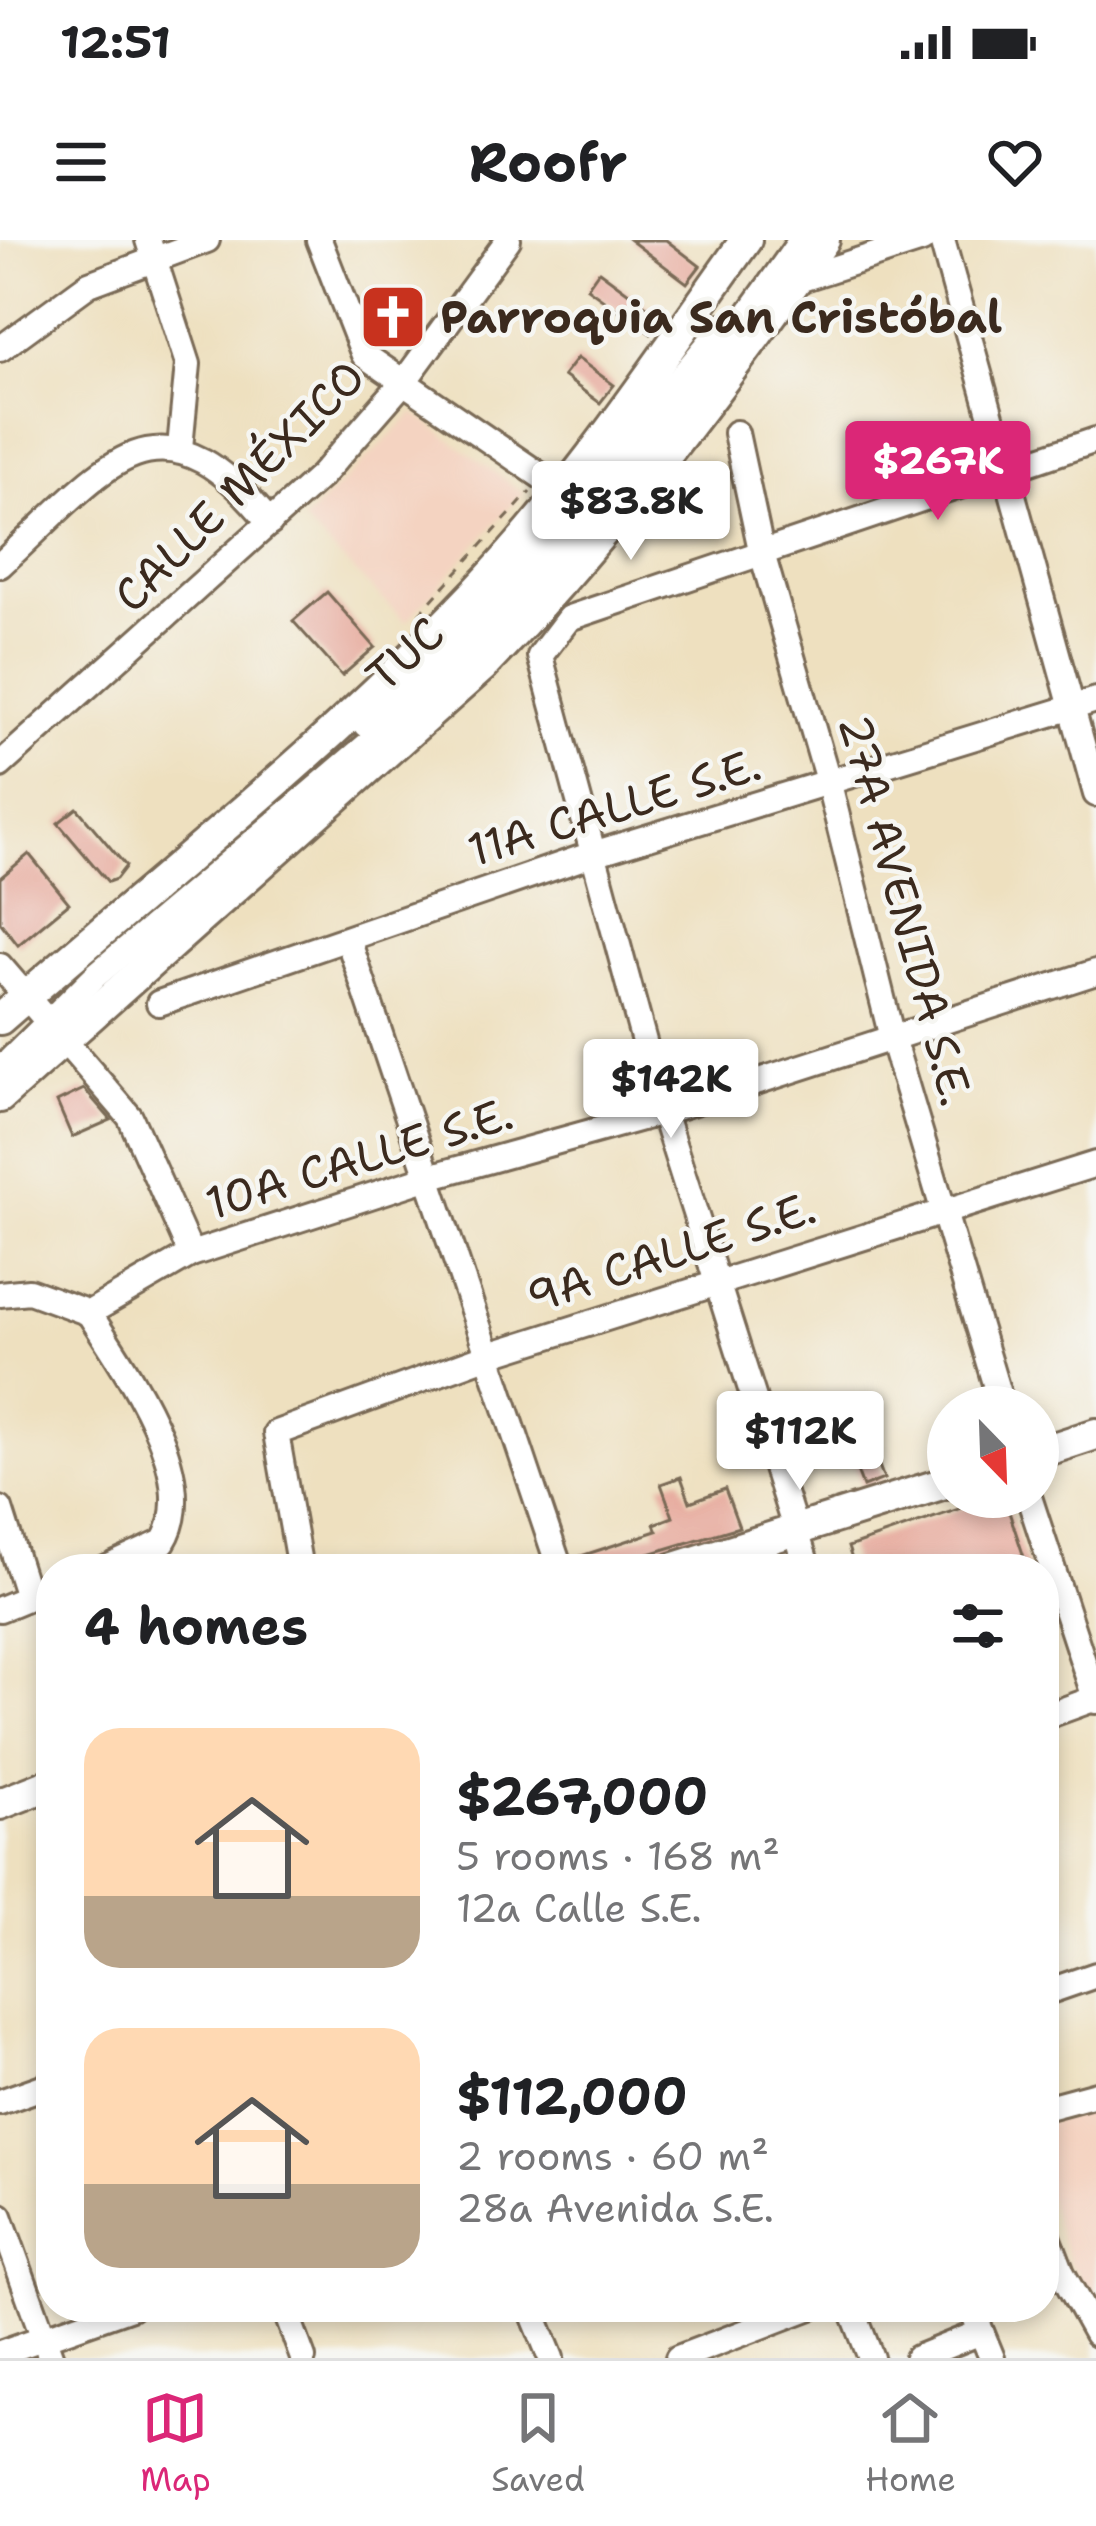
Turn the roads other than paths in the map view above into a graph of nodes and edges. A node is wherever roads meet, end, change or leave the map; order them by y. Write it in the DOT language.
graph roads {
  1 [pos="207,240"];
  2 [pos="320,240"];
  3 [pos="508,240"];
  4 [pos="746,240"];
  5 [pos="791,240"];
  6 [pos="801,240"];
  7 [pos="824,240"];
  8 [pos="922,240"];
  9 [pos="942,240"];
  10 [pos="151,249"];
  11 [pos="795,281"];
  12 [pos="0,349"];
  13 [pos="406,379"];
  14 [pos="736,433"];
  15 [pos="1096,440"];
  16 [pos="180,448"];
  17 [pos="1004,470"];
  18 [pos="553,484"];
  19 [pos="270,523"];
  20 [pos="761,550"];
  21 [pos="0,565"];
  22 [pos="1084,703"];
  23 [pos="0,765"];
  24 [pos="829,784"];
  25 [pos="1096,794"];
  26 [pos="590,855"];
  27 [pos="348,939"];
  28 [pos="0,966"];
  29 [pos="1096,971"];
  30 [pos="159,1004"];
  31 [pos="0,1019"];
  32 [pos="46,1019"];
  33 [pos="892,1038"];
  34 [pos="0,1053"];
  35 [pos="0,1070"];
  36 [pos="0,1097"];
  37 [pos="663,1112"];
  38 [pos="1096,1163"];
  39 [pos="429,1177"];
  40 [pos="948,1209"];
  41 [pos="191,1254"];
  42 [pos="714,1283"];
  43 [pos="0,1294"];
  44 [pos="89,1313"];
  45 [pos="489,1354"];
  46 [pos="996,1386"];
  47 [pos="1096,1434"];
  48 [pos="1059,1446"];
  49 [pos="927,1488"];
  50 [pos="0,1509"];
  51 [pos="1036,1518"];
  52 [pos="795,1529"];
  53 [pos="137,1554"];
  54 [pos="297,1554"];
  55 [pos="555,1554"];
  56 [pos="718,1554"];
  57 [pos="803,1554"];
  58 [pos="1048,1554"];
  59 [pos="36,1585"];
  60 [pos="1059,1588"];
  61 [pos="36,1595"];
  62 [pos="0,1609"];
  63 [pos="1096,1700"];
  64 [pos="1059,1712"];
  65 [pos="36,1790"];
  66 [pos="0,1804"];
  67 [pos="1096,1976"];
  68 [pos="1059,1988"];
  69 [pos="36,2089"];
  70 [pos="1096,2094"];
  71 [pos="0,2102"];
  72 [pos="1059,2104"];
  73 [pos="0,2216"];
  74 [pos="1059,2265"];
  75 [pos="36,2315"];
  76 [pos="101,2322"];
  77 [pos="290,2322"];
  78 [pos="537,2322"];
  79 [pos="784,2322"];
  80 [pos="857,2322"];
  81 [pos="977,2322"];
  82 [pos="981,2332"];
  83 [pos="1096,2334"];
  84 [pos="48,2348"];
  85 [pos="736,2348"];
  86 [pos="0,2353"];
  87 [pos="303,2358"];
  88 [pos="551,2358"];
  89 [pos="678,2358"];
  90 [pos="872,2358"];
  91 [pos="917,2358"];
  92 [pos="992,2358"];
  1 -- 10 [label="street"];
  2 -- 13 [label="street"];
  3 -- 13 [label="street, CALLE MÉXICO"];
  4 -- 18 [label="main road"];
  5 -- 32 [label="street, TUC"];
  6 -- 32 [label="street, TUC"];
  7 -- 11 [label="main road"];
  8 -- 11 [label="street"];
  9 -- 17 [label="street"];
  10 -- 12 [label="street"];
  10 -- 16 [label="street"];
  11 -- 32 [label="main road"];
  13 -- 18 [label="street"];
  13 -- 19 [label="street, CALLE MÉXICO"];
  14 -- 20 [label="street, 27A AVENIDA S.E."];
  15 -- 17 [label="street"];
  16 -- 19 [label="street"];
  16 -- 21 [label="street"];
  17 -- 20 [label="street"];
  17 -- 22 [label="street"];
  18 -- 32 [label="main road"];
  19 -- 23 [label="street, CALLE MÉXICO"];
  20 -- 24 [label="street, 27A AVENIDA S.E."];
  20 -- 26 [label="street"];
  22 -- 24 [label="street, 11A CALLE S.E."];
  22 -- 25 [label="street"];
  24 -- 26 [label="street, 11A CALLE S.E."];
  24 -- 33 [label="street, 27A AVENIDA S.E."];
  26 -- 27 [label="street, 11A CALLE S.E."];
  26 -- 37 [label="street"];
  27 -- 30 [label="street, 11A CALLE S.E."];
  27 -- 39 [label="street"];
  28 -- 32 [label="street"];
  29 -- 33 [label="street, 10A CALLE S.E."];
  31 -- 32 [label="main road"];
  32 -- 34 [label="street, TUC"];
  32 -- 35 [label="street, TUC"];
  32 -- 36 [label="main road"];
  32 -- 41 [label="street"];
  33 -- 37 [label="street, 10A CALLE S.E."];
  33 -- 40 [label="street, 27A AVENIDA S.E."];
  37 -- 39 [label="street, 10A CALLE S.E."];
  37 -- 42 [label="street"];
  38 -- 40 [label="street, 9A CALLE S.E."];
  39 -- 41 [label="street, 10A CALLE S.E."];
  39 -- 45 [label="street"];
  40 -- 42 [label="street, 9A CALLE S.E."];
  40 -- 46 [label="street, 27A AVENIDA S.E."];
  41 -- 44 [label="street, 10A CALLE S.E."];
  42 -- 45 [label="street, 9A CALLE S.E."];
  42 -- 52 [label="street"];
  43 -- 44 [label="street"];
  44 -- 53 [label="street"];
  45 -- 54 [label="street, 9A CALLE S.E."];
  45 -- 55 [label="street"];
  47 -- 48 [label="main road"];
  49 -- 52 [label="main road"];
  50 -- 59 [label="street"];
  51 -- 58 [label="street"];
  52 -- 56 [label="main road"];
  52 -- 57 [label="street"];
  60 -- 63 [label="street"];
  61 -- 62 [label="street"];
  63 -- 64 [label="street"];
  65 -- 66 [label="main road"];
  67 -- 68 [label="street"];
  69 -- 71 [label="street"];
  70 -- 72 [label="street"];
  73 -- 75 [label="street"];
  74 -- 83 [label="street"];
  76 -- 84 [label="street"];
  77 -- 87 [label="street"];
  78 -- 88 [label="street"];
  79 -- 85 [label="street"];
  80 -- 90 [label="street"];
  81 -- 82 [label="street"];
  82 -- 91 [label="street"];
  82 -- 92 [label="street"];
  84 -- 86 [label="street"];
  85 -- 89 [label="street"];
}
